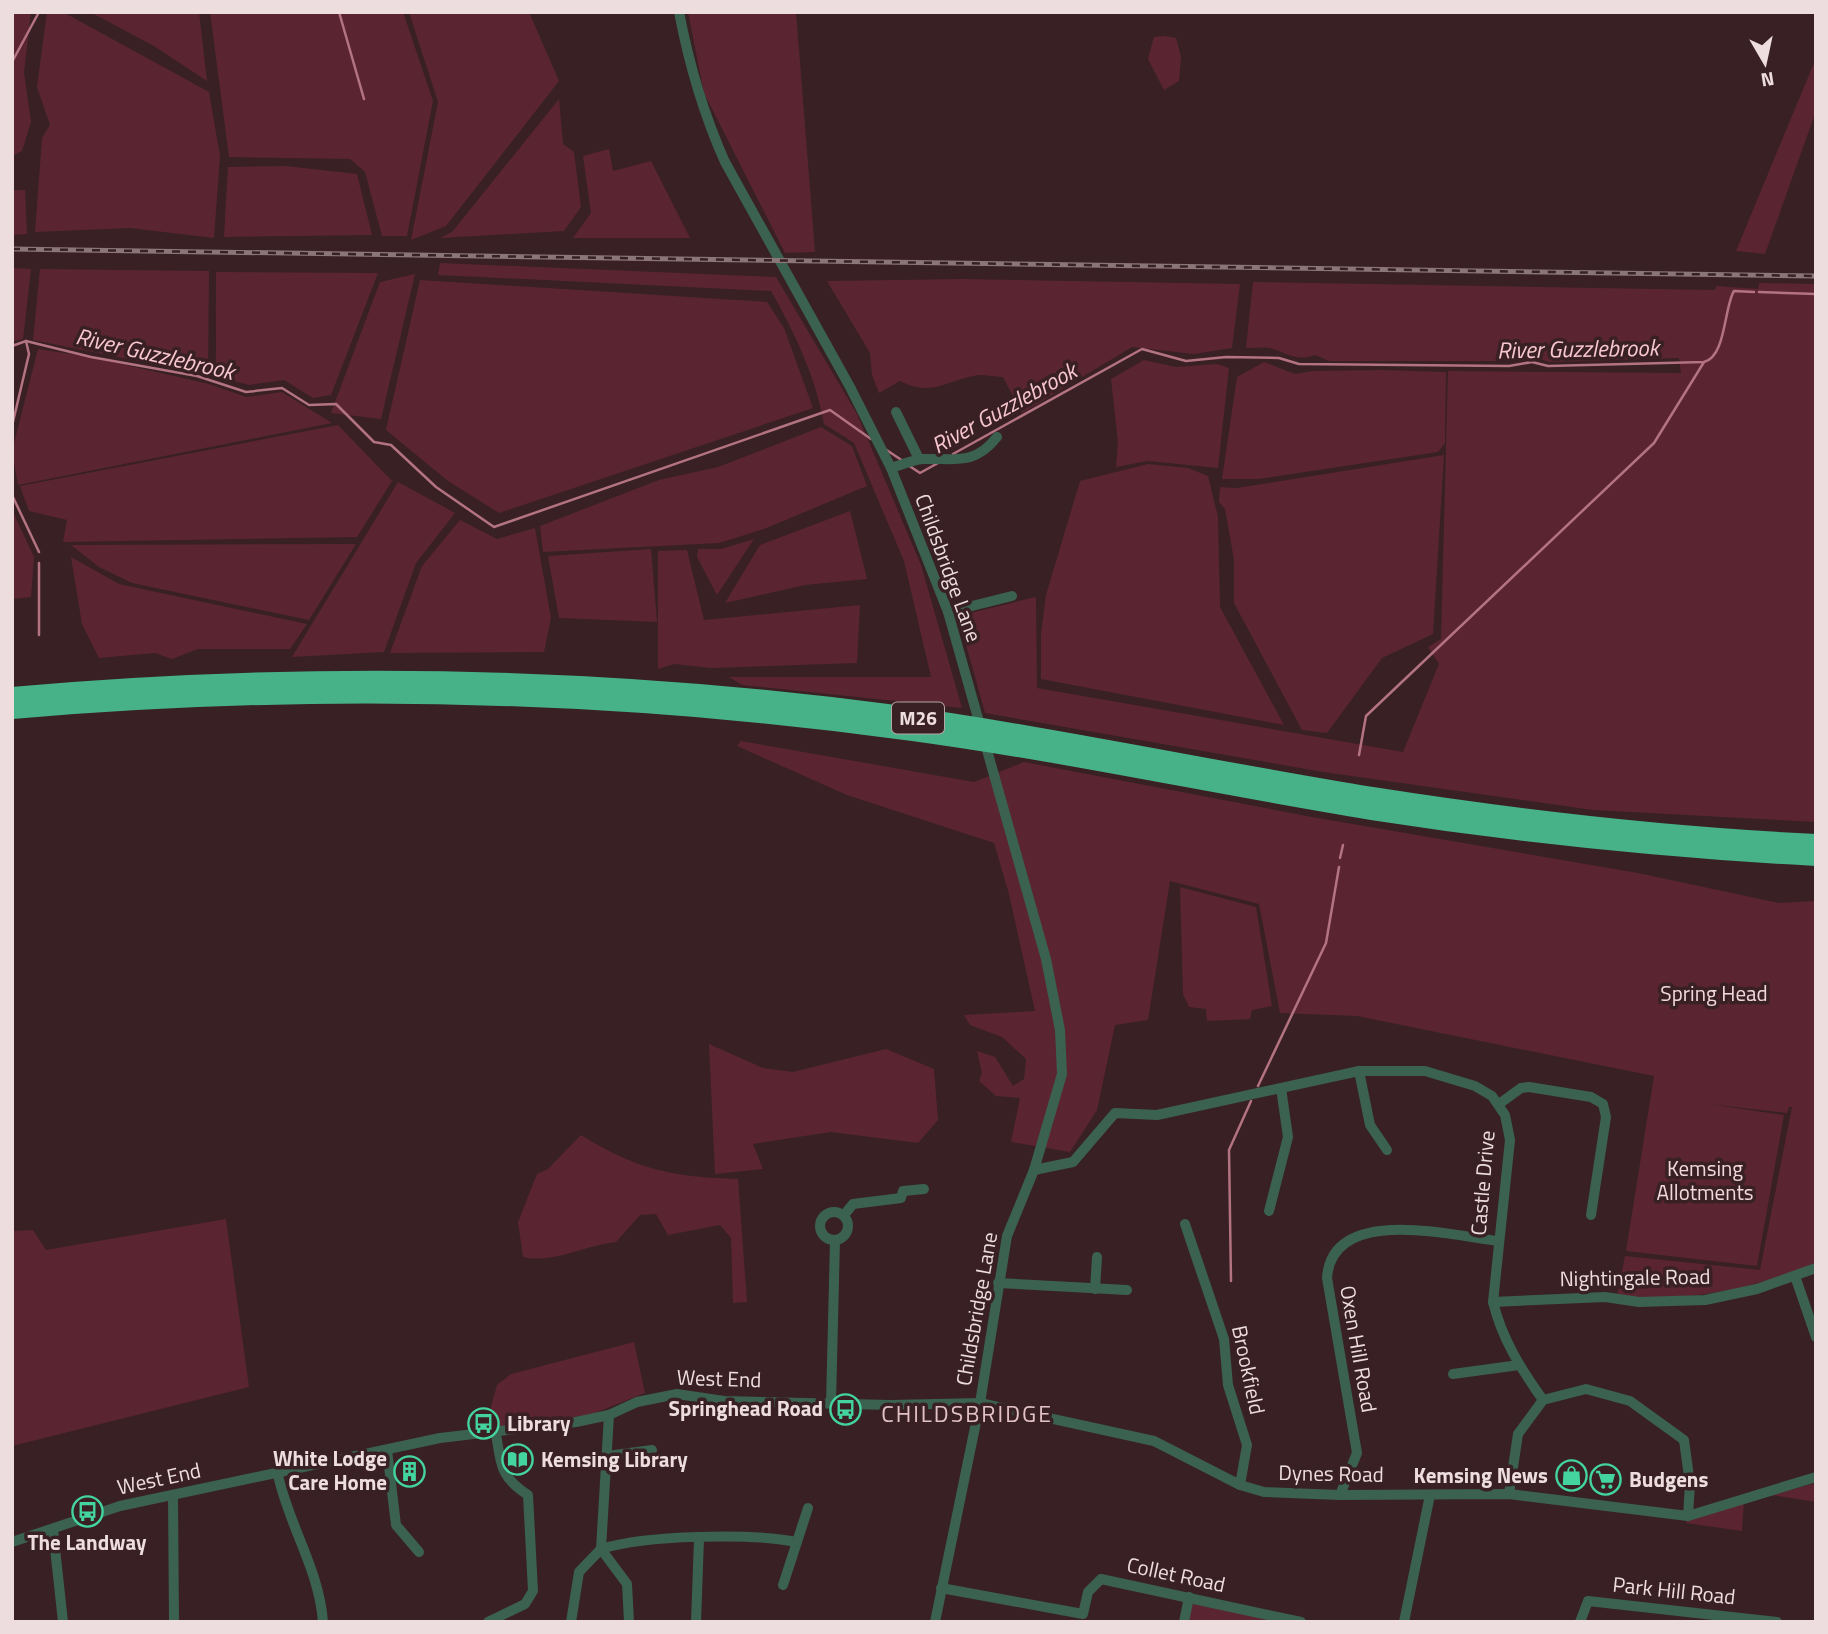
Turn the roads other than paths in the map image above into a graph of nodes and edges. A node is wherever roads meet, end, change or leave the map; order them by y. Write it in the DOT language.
graph roads {
  1 [pos="679,12"];
  2 [pos="896,412"];
  3 [pos="997,437"];
  4 [pos="919,460"];
  5 [pos="891,468"];
  6 [pos="1012,596"];
  7 [pos="948,612"];
  8 [pos="12,695"];
  9 [pos="12,710"];
  10 [pos="1816,843"];
  11 [pos="1816,858"];
  12 [pos="1359,1071"];
  13 [pos="1281,1088"];
  14 [pos="1499,1104"];
  15 [pos="1387,1150"];
  16 [pos="1034,1170"];
  17 [pos="924,1189"];
  18 [pos="1269,1212"];
  19 [pos="844,1215"];
  20 [pos="1591,1215"];
  21 [pos="1185,1224"];
  22 [pos="835,1240"];
  23 [pos="1497,1241"];
  24 [pos="1097,1257"];
  25 [pos="1816,1268"];
  26 [pos="1795,1276"];
  27 [pos="998,1283"];
  28 [pos="1096,1289"];
  29 [pos="1127,1290"];
  30 [pos="1493,1302"];
  31 [pos="1816,1337"];
  32 [pos="1519,1365"];
  33 [pos="1453,1374"];
  34 [pos="1543,1399"];
  35 [pos="831,1403"];
  36 [pos="980,1403"];
  37 [pos="610,1415"];
  38 [pos="496,1434"];
  39 [pos="387,1450"];
  40 [pos="652,1450"];
  41 [pos="607,1456"];
  42 [pos="278,1475"];
  43 [pos="1816,1477"];
  44 [pos="1241,1485"];
  45 [pos="1509,1494"];
  46 [pos="173,1495"];
  47 [pos="1339,1495"];
  48 [pos="1430,1495"];
  49 [pos="808,1508"];
  50 [pos="1688,1516"];
  51 [pos="53,1530"];
  52 [pos="699,1539"];
  53 [pos="12,1542"];
  54 [pos="797,1542"];
  55 [pos="601,1549"];
  56 [pos="419,1552"];
  57 [pos="783,1585"];
  58 [pos="941,1588"];
  59 [pos="1189,1597"];
  60 [pos="1082,1618"];
  61 [pos="63,1622"];
  62 [pos="174,1622"];
  63 [pos="323,1622"];
  64 [pos="488,1622"];
  65 [pos="571,1622"];
  66 [pos="629,1622"];
  67 [pos="696,1622"];
  68 [pos="935,1622"];
  69 [pos="1184,1622"];
  70 [pos="1300,1622"];
  71 [pos="1405,1622"];
  72 [pos="1580,1622"];
  73 [pos="1777,1622"];
  1 -- 5 [label="street, Childsbridge Lane"];
  2 -- 4 [label="street"];
  3 -- 4 [label="street"];
  4 -- 5 [label="street"];
  5 -- 7 [label="street, Childsbridge Lane"];
  6 -- 7 [label="street"];
  7 -- 16 [label="street, Childsbridge Lane"];
  8 -- 10 [label="highway, M26"];
  9 -- 11 [label="highway, M26"];
  12 -- 13 [label="street, Castle Drive"];
  12 -- 14 [label="street, Castle Drive"];
  12 -- 15 [label="street"];
  13 -- 16 [label="street, Castle Drive"];
  13 -- 18 [label="street"];
  14 -- 20 [label="street"];
  14 -- 23 [label="street, Castle Drive"];
  16 -- 27 [label="street, Childsbridge Lane"];
  17 -- 19 [label="street"];
  19 -- 22 [label="street"];
  19 -- 22 [label="street"];
  21 -- 44 [label="street, Brookfield"];
  22 -- 35 [label="street"];
  23 -- 30 [label="street, Castle Drive"];
  23 -- 47 [label="street, Oxen Hill Road"];
  24 -- 28 [label="street"];
  25 -- 26 [label="street, Nightingale Road"];
  26 -- 30 [label="street, Nightingale Road"];
  26 -- 31 [label="street"];
  27 -- 28 [label="street"];
  27 -- 36 [label="street, Childsbridge Lane"];
  28 -- 29 [label="street"];
  30 -- 32 [label="street, Castle Drive"];
  32 -- 33 [label="street"];
  32 -- 34 [label="street, Castle Drive"];
  34 -- 45 [label="street"];
  34 -- 50 [label="street"];
  35 -- 36 [label="street, West End"];
  35 -- 37 [label="street, West End"];
  36 -- 44 [label="street, Dynes Road"];
  36 -- 58 [label="street, Childsbridge Lane"];
  37 -- 38 [label="street, West End"];
  37 -- 41 [label="street"];
  38 -- 39 [label="street, West End"];
  38 -- 64 [label="street"];
  39 -- 42 [label="street, West End"];
  39 -- 56 [label="street"];
  40 -- 41 [label="street"];
  41 -- 55 [label="street"];
  42 -- 46 [label="street, West End"];
  42 -- 63 [label="street"];
  43 -- 50 [label="street, Dynes Road"];
  44 -- 47 [label="street, Dynes Road"];
  45 -- 48 [label="street, Dynes Road"];
  45 -- 50 [label="street, Dynes Road"];
  46 -- 51 [label="street, West End"];
  46 -- 62 [label="street"];
  47 -- 48 [label="street, Dynes Road"];
  48 -- 71 [label="street"];
  49 -- 54 [label="street"];
  51 -- 53 [label="street, West End"];
  51 -- 61 [label="street"];
  52 -- 54 [label="street"];
  52 -- 55 [label="street"];
  52 -- 67 [label="street"];
  54 -- 57 [label="street"];
  55 -- 65 [label="street"];
  55 -- 66 [label="street"];
  58 -- 60 [label="street, Collet Road"];
  58 -- 68 [label="street, Childsbridge Lane"];
  59 -- 60 [label="street, Collet Road"];
  59 -- 69 [label="street"];
  59 -- 70 [label="street, Collet Road"];
  72 -- 73 [label="street, Park Hill Road"];
}
